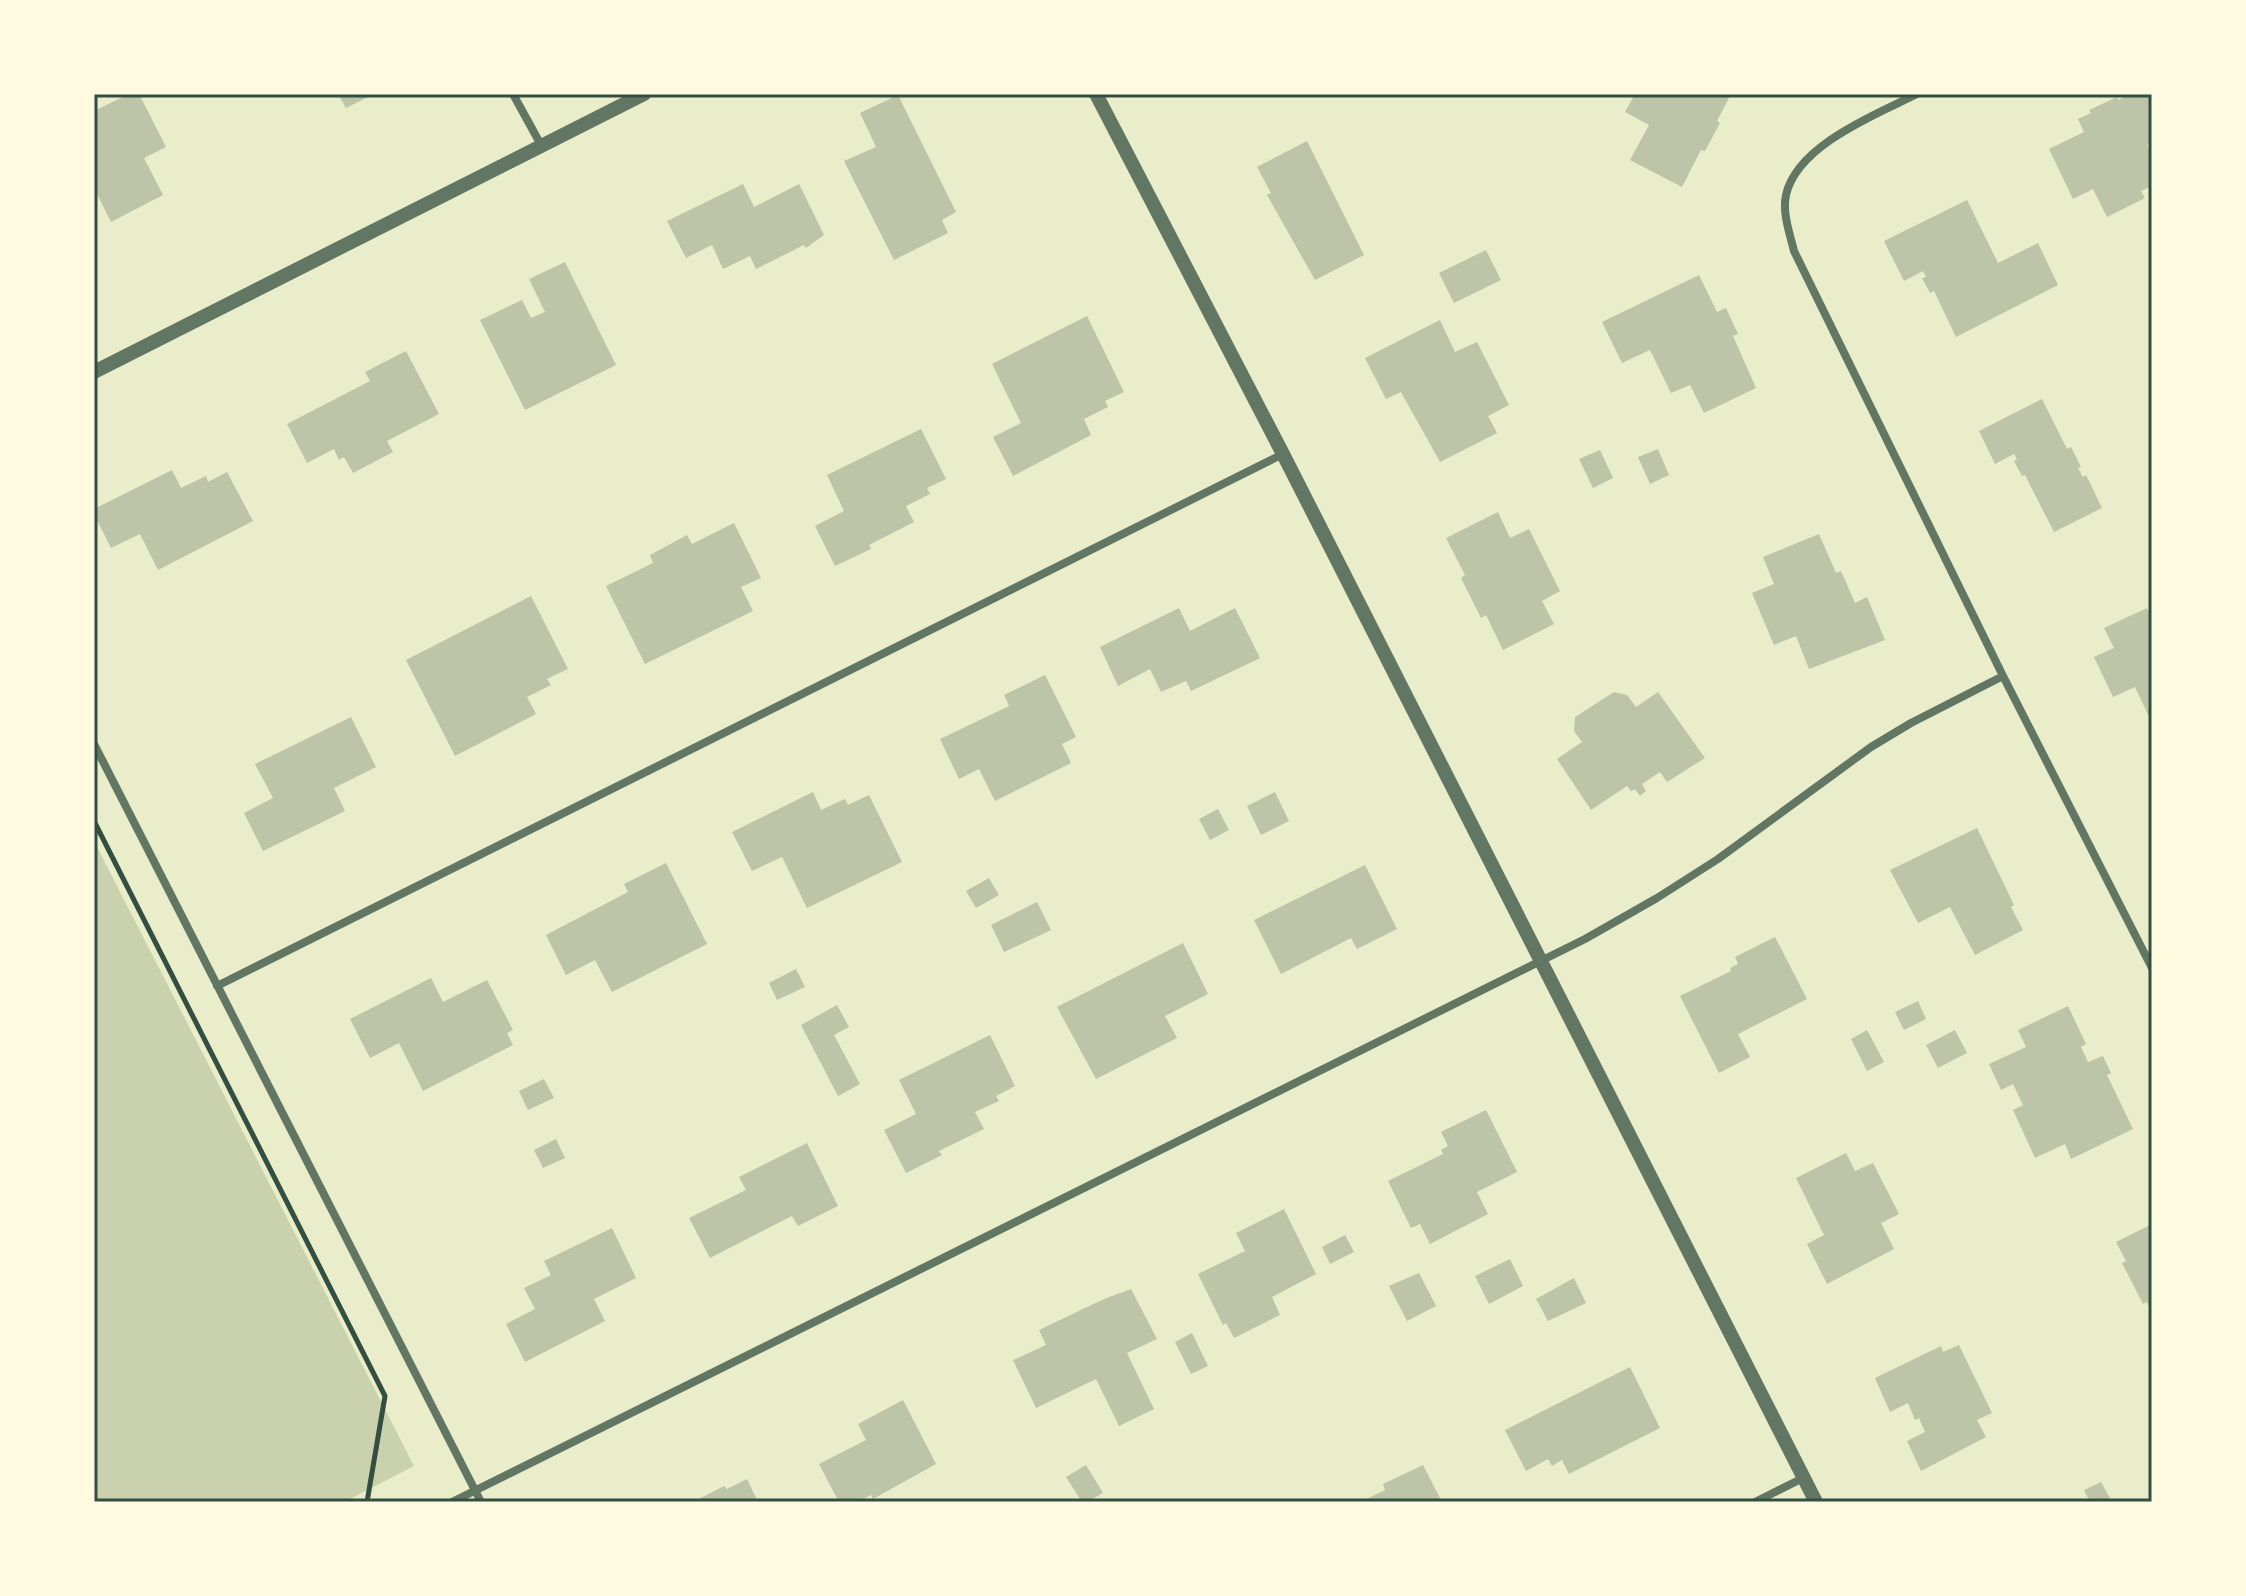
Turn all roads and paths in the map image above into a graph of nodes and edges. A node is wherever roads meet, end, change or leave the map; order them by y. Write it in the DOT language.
graph roads {
  1 [pos="513,94"];
  2 [pos="644,94"];
  3 [pos="1096,94"];
  4 [pos="1917,94"];
  5 [pos="541,145"];
  6 [pos="94,372"];
  7 [pos="1283,454"];
  8 [pos="2003,676"];
  9 [pos="94,744"];
  10 [pos="94,821"];
  11 [pos="1540,961"];
  12 [pos="2152,968"];
  13 [pos="217,986"];
  14 [pos="1803,1478"];
  15 [pos="476,1491"];
  16 [pos="367,1502"];
  17 [pos="452,1502"];
  18 [pos="481,1502"];
  19 [pos="1755,1502"];
  20 [pos="1816,1502"];
  1 -- 5 [label="street"];
  2 -- 5 [label="street"];
  3 -- 7 [label="street"];
  4 -- 8 [label="street"];
  5 -- 6 [label="street"];
  7 -- 11 [label="street"];
  7 -- 13 [label="street"];
  8 -- 11 [label="street"];
  8 -- 12 [label="street"];
  9 -- 13 [label="street"];
  10 -- 16 [label="path"];
  11 -- 14 [label="street"];
  11 -- 15 [label="street"];
  13 -- 15 [label="street"];
  14 -- 19 [label="street"];
  14 -- 20 [label="street"];
  15 -- 17 [label="street"];
  15 -- 18 [label="street"];
}
